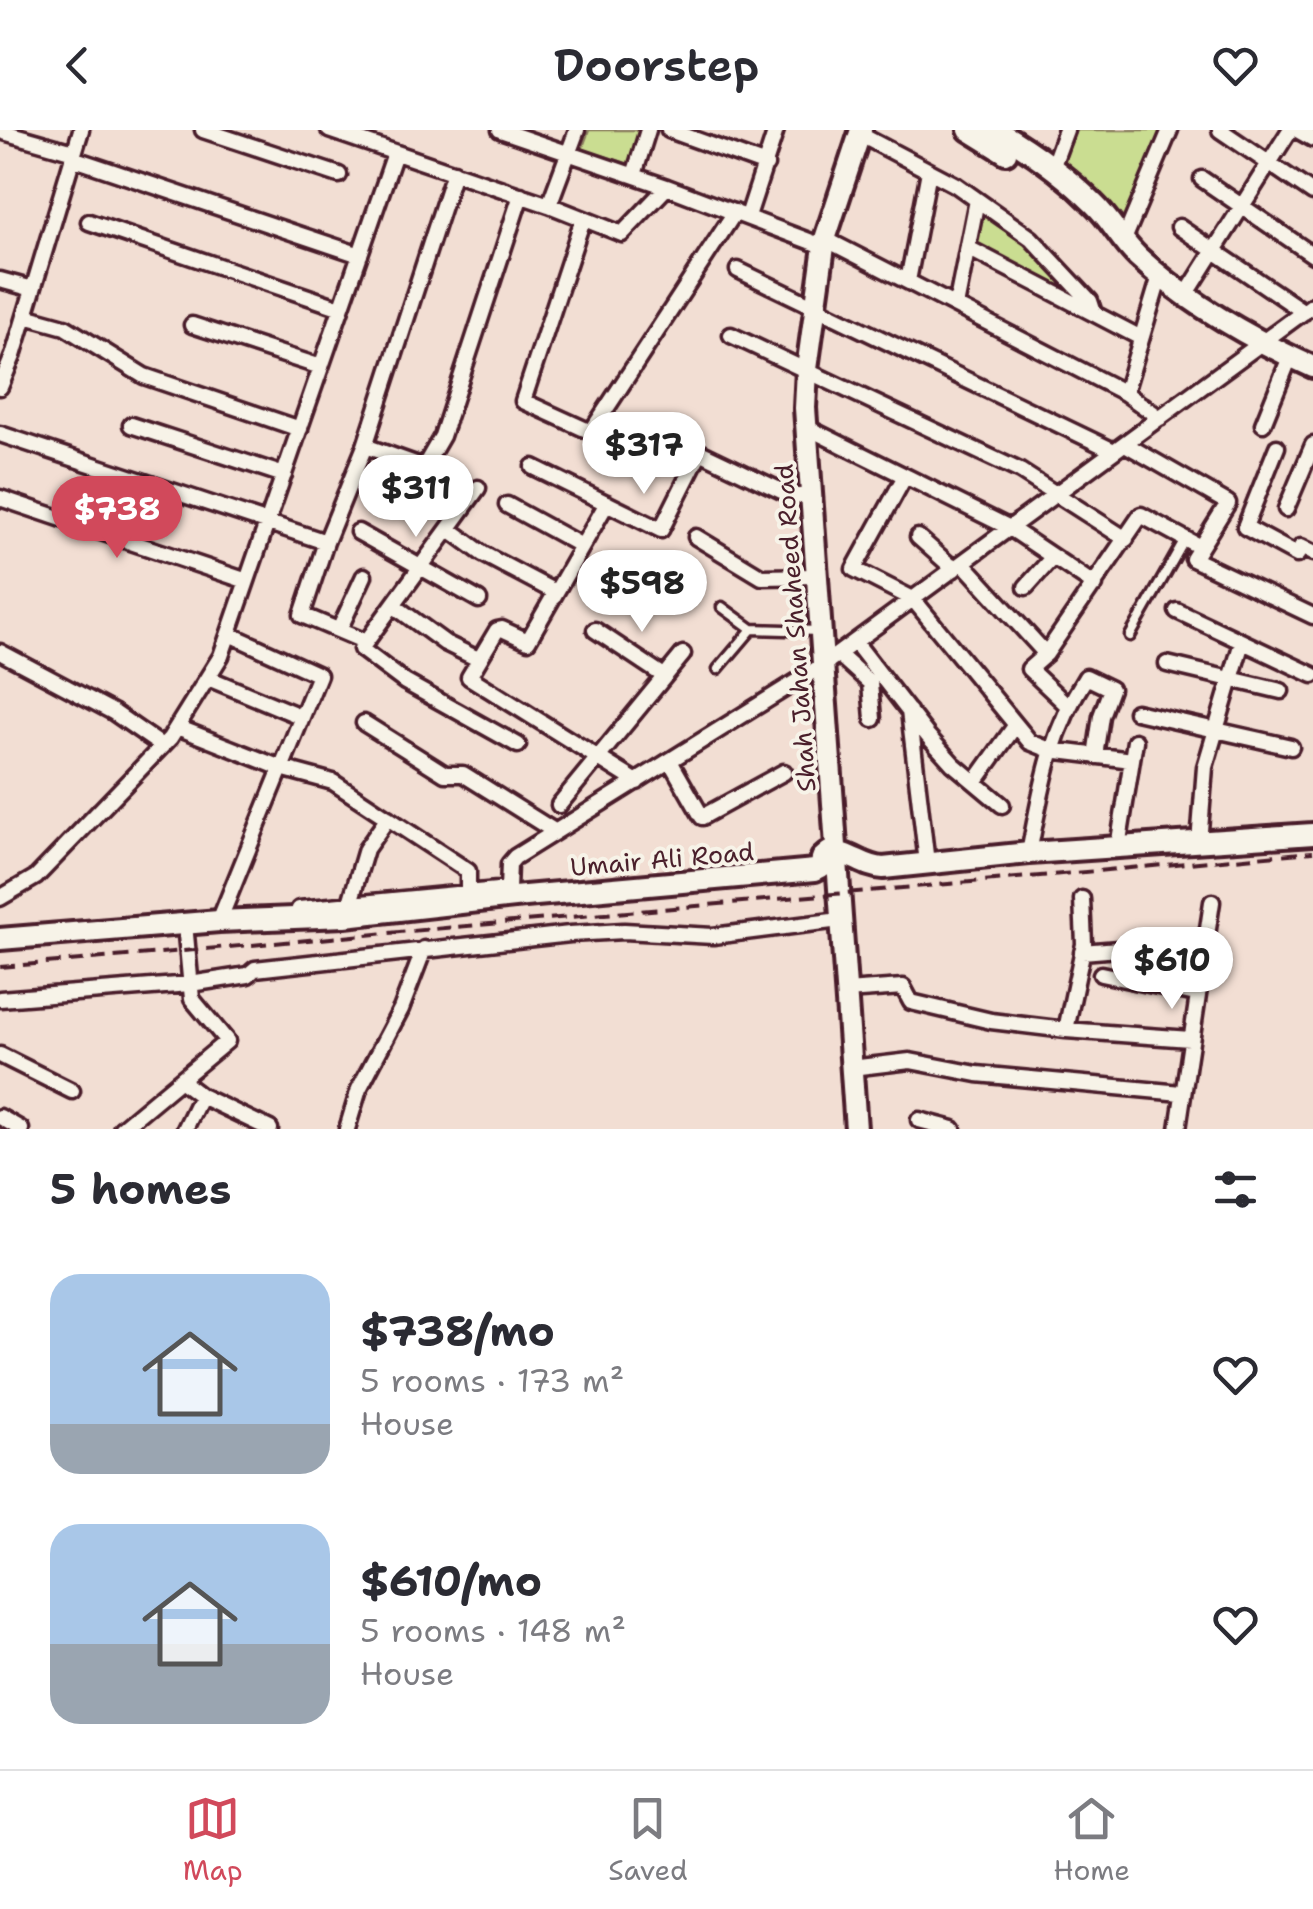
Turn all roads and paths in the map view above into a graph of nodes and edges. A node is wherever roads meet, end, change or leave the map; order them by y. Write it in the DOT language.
graph roads {
  1 [pos="80,130"];
  2 [pos="203,130"];
  3 [pos="329,130"];
  4 [pos="500,130"];
  5 [pos="577,130"];
  6 [pos="648,130"];
  7 [pos="669,130"];
  8 [pos="776,130"];
  9 [pos="969,130"];
  10 [pos="996,130"];
  11 [pos="1066,130"];
  12 [pos="1170,130"];
  13 [pos="1220,130"];
  14 [pos="1293,130"];
  15 [pos="0,131"];
  16 [pos="860,132"];
  17 [pos="1313,139"];
  18 [pos="395,152"];
  19 [pos="570,154"];
  20 [pos="73,155"];
  21 [pos="766,165"];
  22 [pos="1268,165"];
  23 [pos="1052,168"];
  24 [pos="930,171"];
  25 [pos="454,172"];
  26 [pos="339,175"];
  27 [pos="634,176"];
  28 [pos="1202,179"];
  29 [pos="667,187"];
  30 [pos="1313,193"];
  31 [pos="521,196"];
  32 [pos="978,200"];
  33 [pos="549,205"];
  34 [pos="1242,205"];
  35 [pos="742,214"];
  36 [pos="583,218"];
  37 [pos="89,222"];
  38 [pos="1179,227"];
  39 [pos="1123,242"];
  40 [pos="825,243"];
  41 [pos="968,248"];
  42 [pos="1214,250"];
  43 [pos="1313,255"];
  44 [pos="360,256"];
  45 [pos="738,270"];
  46 [pos="1160,276"];
  47 [pos="0,280"];
  48 [pos="908,281"];
  49 [pos="33,289"];
  50 [pos="1186,295"];
  51 [pos="956,306"];
  52 [pos="342,308"];
  53 [pos="815,308"];
  54 [pos="1309,308"];
  55 [pos="1093,310"];
  56 [pos="25,316"];
  57 [pos="192,325"];
  58 [pos="732,335"];
  59 [pos="1141,338"];
  60 [pos="1261,344"];
  61 [pos="1290,357"];
  62 [pos="321,367"];
  63 [pos="1313,367"];
  64 [pos="807,369"];
  65 [pos="0,386"];
  66 [pos="1125,393"];
  67 [pos="1160,418"];
  68 [pos="1262,424"];
  69 [pos="131,425"];
  70 [pos="806,427"];
  71 [pos="300,429"];
  72 [pos="0,434"];
  73 [pos="365,446"];
  74 [pos="1277,446"];
  75 [pos="1313,446"];
  76 [pos="1120,448"];
  77 [pos="533,467"];
  78 [pos="284,475"];
  79 [pos="906,476"];
  80 [pos="478,488"];
  81 [pos="809,496"];
  82 [pos="1054,496"];
  83 [pos="0,498"];
  84 [pos="607,503"];
  85 [pos="507,505"];
  86 [pos="1286,509"];
  87 [pos="268,522"];
  88 [pos="448,528"];
  89 [pos="1010,528"];
  90 [pos="358,532"];
  91 [pos="696,537"];
  92 [pos="918,537"];
  93 [pos="1126,539"];
  94 [pos="1185,539"];
  95 [pos="326,542"];
  96 [pos="582,546"];
  97 [pos="1200,547"];
  98 [pos="1313,552"];
  99 [pos="1052,557"];
  100 [pos="958,566"];
  101 [pos="420,568"];
  102 [pos="364,576"];
  103 [pos="816,576"];
  104 [pos="247,582"];
  105 [pos="1095,585"];
  106 [pos="1026,587"];
  107 [pos="556,592"];
  108 [pos="914,599"];
  109 [pos="479,600"];
  110 [pos="393,604"];
  111 [pos="722,607"];
  112 [pos="1176,611"];
  113 [pos="1313,616"];
  114 [pos="339,630"];
  115 [pos="596,630"];
  116 [pos="752,630"];
  117 [pos="820,632"];
  118 [pos="229,634"];
  119 [pos="1130,636"];
  120 [pos="366,642"];
  121 [pos="855,642"];
  122 [pos="1242,642"];
  123 [pos="0,652"];
  124 [pos="682,654"];
  125 [pos="1046,654"];
  126 [pos="478,659"];
  127 [pos="831,660"];
  128 [pos="1167,664"];
  129 [pos="718,669"];
  130 [pos="664,676"];
  131 [pos="1313,676"];
  132 [pos="208,678"];
  133 [pos="1231,679"];
  134 [pos="1280,691"];
  135 [pos="1068,706"];
  136 [pos="909,711"];
  137 [pos="1136,712"];
  138 [pos="302,717"];
  139 [pos="873,719"];
  140 [pos="364,723"];
  141 [pos="1015,726"];
  142 [pos="177,728"];
  143 [pos="1216,730"];
  144 [pos="1135,741"];
  145 [pos="518,745"];
  146 [pos="162,746"];
  147 [pos="1292,747"];
  148 [pos="1050,750"];
  149 [pos="598,756"];
  150 [pos="1095,756"];
  151 [pos="1132,760"];
  152 [pos="670,761"];
  153 [pos="282,768"];
  154 [pos="784,772"];
  155 [pos="637,782"];
  156 [pos="975,782"];
  157 [pos="559,804"];
  158 [pos="1002,805"];
  159 [pos="388,818"];
  160 [pos="554,831"];
  161 [pos="1313,834"];
  162 [pos="1199,843"];
  163 [pos="1118,847"];
  164 [pos="836,852"];
  165 [pos="1030,853"];
  166 [pos="928,864"];
  167 [pos="468,890"];
  168 [pos="511,893"];
  169 [pos="0,898"];
  170 [pos="1082,899"];
  171 [pos="1212,902"];
  172 [pos="350,904"];
  173 [pos="840,920"];
  174 [pos="219,921"];
  175 [pos="185,924"];
  176 [pos="0,939"];
  177 [pos="1204,942"];
  178 [pos="424,949"];
  179 [pos="1082,952"];
  180 [pos="1101,974"];
  181 [pos="190,984"];
  182 [pos="846,991"];
  183 [pos="1196,994"];
  184 [pos="0,999"];
  185 [pos="1066,1030"];
  186 [pos="1190,1038"];
  187 [pos="0,1056"];
  188 [pos="851,1068"];
  189 [pos="180,1080"];
  190 [pos="72,1091"];
  191 [pos="1182,1094"];
  192 [pos="201,1096"];
  193 [pos="0,1118"];
  194 [pos="920,1120"];
  195 [pos="21,1129"];
  196 [pos="122,1129"];
  197 [pos="184,1129"];
  198 [pos="270,1129"];
  199 [pos="347,1129"];
  200 [pos="856,1129"];
  201 [pos="954,1129"];
  202 [pos="1178,1129"];
  1 -- 20 [label="street"];
  2 -- 26 [label="street"];
  3 -- 18 [label="street"];
  4 -- 19 [label="street"];
  5 -- 19 [label="street"];
  6 -- 27 [label="street"];
  7 -- 21 [label="street"];
  8 -- 21 [label="street"];
  9 -- 39 [label="street"];
  10 -- 23 [label="street"];
  11 -- 23 [label="street"];
  12 -- 39 [label="street"];
  13 -- 22 [label="street"];
  14 -- 17 [label="street"];
  14 -- 22 [label="street"];
  15 -- 20 [label="street"];
  16 -- 24 [label="street"];
  16 -- 40 [label="street, Shah Jahan Shaheed Road"];
  18 -- 25 [label="street"];
  18 -- 44 [label="street"];
  19 -- 27 [label="street"];
  19 -- 33 [label="street"];
  20 -- 44 [label="street"];
  20 -- 49 [label="street"];
  21 -- 35 [label="street"];
  22 -- 30 [label="street"];
  22 -- 34 [label="street"];
  23 -- 39 [label="street"];
  24 -- 32 [label="street"];
  24 -- 48 [label="street"];
  25 -- 31 [label="street"];
  25 -- 73 [label="street"];
  27 -- 29 [label="street"];
  28 -- 34 [label="street"];
  29 -- 35 [label="street"];
  29 -- 36 [label="street"];
  31 -- 33 [label="street"];
  31 -- 73 [label="street"];
  32 -- 41 [label="street"];
  32 -- 55 [label="street"];
  33 -- 36 [label="street"];
  34 -- 42 [label="street"];
  34 -- 43 [label="street"];
  35 -- 36 [label="street"];
  35 -- 40 [label="street"];
  37 -- 52 [label="street"];
  38 -- 42 [label="street"];
  39 -- 46 [label="street"];
  40 -- 48 [label="street"];
  40 -- 53 [label="street, Shah Jahan Shaheed Road"];
  41 -- 51 [label="street"];
  41 -- 55 [label="street"];
  42 -- 50 [label="street"];
  42 -- 54 [label="street"];
  44 -- 52 [label="street"];
  45 -- 53 [label="street"];
  46 -- 50 [label="street"];
  46 -- 59 [label="street"];
  47 -- 49 [label="street"];
  48 -- 51 [label="street"];
  49 -- 56 [label="street"];
  50 -- 60 [label="street"];
  51 -- 66 [label="street"];
  52 -- 62 [label="street"];
  53 -- 64 [label="street, Shah Jahan Shaheed Road"];
  53 -- 76 [label="street"];
  54 -- 60 [label="street"];
  55 -- 59 [label="street"];
  56 -- 65 [label="street"];
  56 -- 71 [label="street"];
  57 -- 62 [label="street"];
  58 -- 64 [label="street"];
  59 -- 66 [label="street"];
  60 -- 61 [label="street"];
  60 -- 67 [label="street"];
  61 -- 63 [label="street"];
  61 -- 68 [label="street"];
  62 -- 71 [label="street"];
  64 -- 70 [label="street, Shah Jahan Shaheed Road"];
  64 -- 82 [label="street"];
  66 -- 67 [label="street"];
  67 -- 76 [label="street"];
  69 -- 78 [label="street"];
  70 -- 79 [label="street"];
  70 -- 81 [label="street, Shah Jahan Shaheed Road"];
  71 -- 78 [label="street"];
  72 -- 87 [label="street"];
  73 -- 95 [label="street"];
  74 -- 98 [label="street"];
  75 -- 86 [label="street"];
  76 -- 82 [label="street"];
  76 -- 97 [label="street"];
  77 -- 84 [label="street"];
  78 -- 87 [label="street"];
  79 -- 89 [label="street"];
  79 -- 108 [label="street"];
  80 -- 88 [label="street"];
  81 -- 84 [label="street"];
  81 -- 103 [label="street, Shah Jahan Shaheed Road"];
  82 -- 89 [label="street"];
  82 -- 93 [label="street"];
  83 -- 104 [label="street"];
  84 -- 96 [label="street"];
  85 -- 96 [label="street"];
  87 -- 95 [label="street"];
  87 -- 104 [label="street"];
  88 -- 101 [label="street"];
  88 -- 107 [label="street"];
  89 -- 99 [label="street"];
  89 -- 100 [label="street"];
  90 -- 101 [label="street"];
  91 -- 103 [label="street"];
  92 -- 100 [label="street"];
  93 -- 94 [label="street"];
  93 -- 105 [label="street"];
  94 -- 97 [label="street"];
  94 -- 119 [label="lane"];
  95 -- 114 [label="street"];
  96 -- 107 [label="street"];
  97 -- 113 [label="street"];
  99 -- 105 [label="street"];
  99 -- 106 [label="street"];
  100 -- 108 [label="street"];
  100 -- 125 [label="street"];
  101 -- 109 [label="street"];
  101 -- 110 [label="street"];
  102 -- 114 [label="street"];
  103 -- 117 [label="street, Shah Jahan Shaheed Road"];
  104 -- 118 [label="street"];
  105 -- 125 [label="street"];
  107 -- 126 [label="street"];
  108 -- 121 [label="street"];
  108 -- 141 [label="street"];
  110 -- 120 [label="street"];
  110 -- 126 [label="street"];
  111 -- 116 [label="lane"];
  112 -- 122 [label="street"];
  114 -- 120 [label="street"];
  115 -- 130 [label="street"];
  116 -- 117 [label="lane"];
  116 -- 129 [label="lane"];
  117 -- 127 [label="street, Shah Jahan Shaheed Road"];
  118 -- 132 [label="street"];
  118 -- 138 [label="street"];
  120 -- 145 [label="street"];
  121 -- 127 [label="street"];
  121 -- 136 [label="street"];
  122 -- 131 [label="street"];
  122 -- 133 [label="street"];
  123 -- 146 [label="street"];
  124 -- 130 [label="street"];
  125 -- 135 [label="street"];
  126 -- 149 [label="street"];
  127 -- 139 [label="street"];
  127 -- 152 [label="street"];
  127 -- 164 [label="street, Shah Jahan Shaheed Road"];
  128 -- 133 [label="street"];
  130 -- 149 [label="street"];
  132 -- 138 [label="street"];
  132 -- 142 [label="street"];
  133 -- 134 [label="street"];
  133 -- 143 [label="street"];
  135 -- 148 [label="street"];
  135 -- 150 [label="street"];
  136 -- 156 [label="street"];
  136 -- 166 [label="street"];
  137 -- 143 [label="street"];
  138 -- 153 [label="street"];
  140 -- 160 [label="street"];
  141 -- 148 [label="street"];
  141 -- 156 [label="street"];
  142 -- 146 [label="street"];
  142 -- 153 [label="street"];
  143 -- 147 [label="street"];
  143 -- 162 [label="street"];
  144 -- 151 [label="street"];
  146 -- 169 [label="street"];
  148 -- 150 [label="street"];
  148 -- 165 [label="street"];
  149 -- 155 [label="street"];
  149 -- 157 [label="street"];
  150 -- 151 [label="street"];
  151 -- 163 [label="street"];
  152 -- 154 [label="street"];
  152 -- 155 [label="street"];
  153 -- 159 [label="street"];
  153 -- 174 [label="street"];
  155 -- 160 [label="street"];
  156 -- 158 [label="street"];
  159 -- 167 [label="street"];
  159 -- 172 [label="street"];
  160 -- 168 [label="street"];
  161 -- 162 [label="street"];
  162 -- 163 [label="street"];
  163 -- 165 [label="street"];
  164 -- 166 [label="street"];
  164 -- 168 [label="street, Umair Ali Road"];
  164 -- 173 [label="street, Shah Jahan Shaheed Road"];
  165 -- 166 [label="street"];
  167 -- 168 [label="street"];
  167 -- 172 [label="street"];
  168 -- 174 [label="street, Umair Ali Road"];
  170 -- 179 [label="street"];
  171 -- 177 [label="street"];
  172 -- 174 [label="street"];
  173 -- 178 [label="street"];
  173 -- 182 [label="street, Shah Jahan Shaheed Road"];
  174 -- 175 [label="street, Umair Ali Road"];
  175 -- 176 [label="street, Umair Ali Road"];
  175 -- 181 [label="street"];
  177 -- 179 [label="street"];
  177 -- 183 [label="street"];
  178 -- 181 [label="street"];
  178 -- 199 [label="street"];
  179 -- 185 [label="street"];
  180 -- 183 [label="street"];
  181 -- 184 [label="street"];
  181 -- 189 [label="street"];
  182 -- 185 [label="street"];
  182 -- 188 [label="street, Shah Jahan Shaheed Road"];
  183 -- 186 [label="street"];
  185 -- 186 [label="street"];
  186 -- 191 [label="street"];
  187 -- 190 [label="street"];
  188 -- 191 [label="street"];
  188 -- 200 [label="street, Shah Jahan Shaheed Road"];
  189 -- 192 [label="street"];
  189 -- 196 [label="street"];
  191 -- 202 [label="street"];
  192 -- 197 [label="street"];
  192 -- 198 [label="street"];
  193 -- 195 [label="street"];
  194 -- 201 [label="street"];
}
